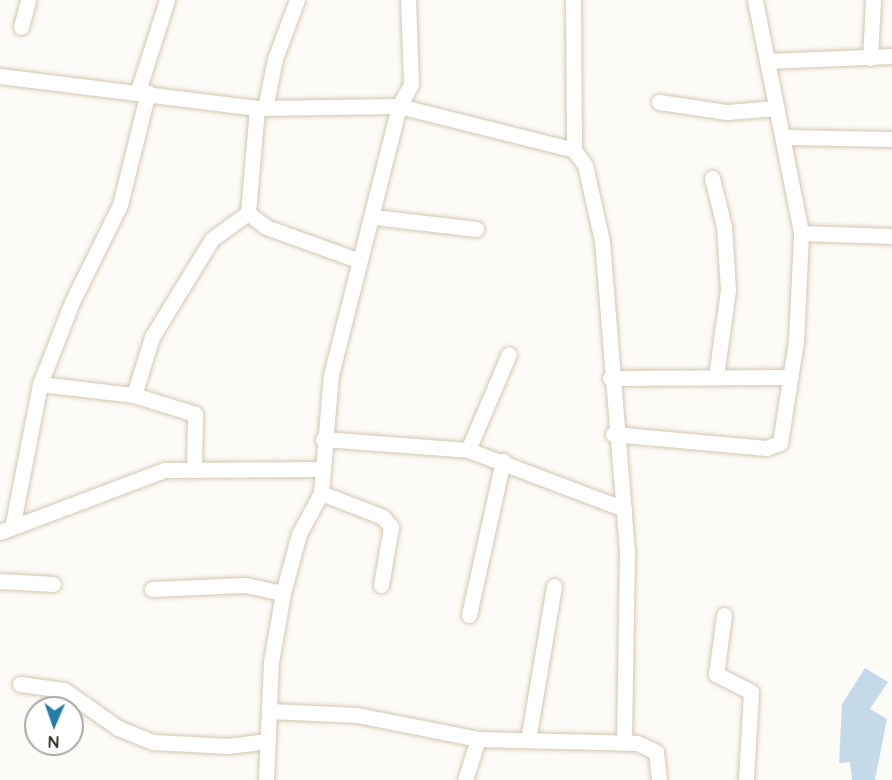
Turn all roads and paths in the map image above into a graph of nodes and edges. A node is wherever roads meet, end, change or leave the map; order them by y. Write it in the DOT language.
graph roads {
  1 [pos="28,0"];
  2 [pos="167,0"];
  3 [pos="297,0"];
  4 [pos="408,0"];
  5 [pos="573,0"];
  6 [pos="755,0"];
  7 [pos="873,0"];
  8 [pos="21,27"];
  9 [pos="892,56"];
  10 [pos="870,58"];
  11 [pos="767,61"];
  12 [pos="0,76"];
  13 [pos="143,92"];
  14 [pos="659,102"];
  15 [pos="399,106"];
  16 [pos="261,108"];
  17 [pos="777,108"];
  18 [pos="784,137"];
  19 [pos="892,140"];
  20 [pos="574,150"];
  21 [pos="712,178"];
  22 [pos="248,213"];
  23 [pos="374,218"];
  24 [pos="476,229"];
  25 [pos="801,233"];
  26 [pos="892,236"];
  27 [pos="357,260"];
  28 [pos="509,354"];
  29 [pos="716,377"];
  30 [pos="789,377"];
  31 [pos="610,378"];
  32 [pos="40,384"];
  33 [pos="134,395"];
  34 [pos="613,434"];
  35 [pos="323,439"];
  36 [pos="468,450"];
  37 [pos="503,461"];
  38 [pos="323,469"];
  39 [pos="194,470"];
  40 [pos="321,493"];
  41 [pos="624,508"];
  42 [pos="6,528"];
  43 [pos="0,581"];
  44 [pos="53,584"];
  45 [pos="381,585"];
  46 [pos="554,586"];
  47 [pos="153,590"];
  48 [pos="282,593"];
  49 [pos="469,615"];
  50 [pos="724,615"];
  51 [pos="21,684"];
  52 [pos="270,711"];
  53 [pos="478,739"];
  54 [pos="528,740"];
  55 [pos="268,741"];
  56 [pos="624,742"];
  57 [pos="266,780"];
  58 [pos="465,780"];
  59 [pos="659,780"];
  60 [pos="746,780"];
  1 -- 8 [label="street"];
  2 -- 13 [label="street"];
  3 -- 16 [label="street"];
  4 -- 15 [label="street"];
  5 -- 20 [label="street"];
  6 -- 11 [label="street"];
  7 -- 10 [label="street"];
  9 -- 10 [label="street"];
  10 -- 11 [label="street"];
  11 -- 17 [label="street"];
  12 -- 13 [label="street"];
  13 -- 16 [label="street"];
  13 -- 32 [label="street"];
  14 -- 17 [label="street"];
  15 -- 16 [label="street"];
  15 -- 20 [label="street"];
  15 -- 23 [label="street"];
  16 -- 22 [label="street"];
  17 -- 18 [label="street"];
  18 -- 19 [label="street"];
  18 -- 25 [label="street"];
  20 -- 31 [label="street"];
  21 -- 29 [label="street"];
  22 -- 27 [label="street"];
  22 -- 33 [label="street"];
  23 -- 24 [label="street"];
  23 -- 27 [label="street"];
  25 -- 26 [label="street"];
  25 -- 30 [label="street"];
  27 -- 35 [label="street"];
  28 -- 36 [label="street"];
  29 -- 30 [label="street"];
  29 -- 31 [label="street"];
  30 -- 34 [label="street"];
  31 -- 34 [label="street"];
  32 -- 33 [label="street"];
  32 -- 42 [label="street"];
  33 -- 39 [label="street"];
  34 -- 41 [label="street"];
  35 -- 36 [label="street"];
  35 -- 38 [label="street"];
  36 -- 37 [label="street"];
  37 -- 41 [label="street"];
  37 -- 49 [label="street"];
  38 -- 39 [label="street"];
  38 -- 40 [label="street"];
  39 -- 42 [label="street"];
  40 -- 45 [label="street"];
  40 -- 48 [label="street"];
  41 -- 56 [label="street"];
  43 -- 44 [label="street"];
  46 -- 54 [label="street"];
  47 -- 48 [label="street"];
  48 -- 52 [label="street"];
  50 -- 60 [label="street"];
  51 -- 55 [label="street"];
  52 -- 53 [label="street"];
  52 -- 55 [label="street"];
  53 -- 54 [label="street"];
  53 -- 58 [label="street"];
  54 -- 56 [label="street"];
  55 -- 57 [label="street"];
  56 -- 59 [label="street"];
}
